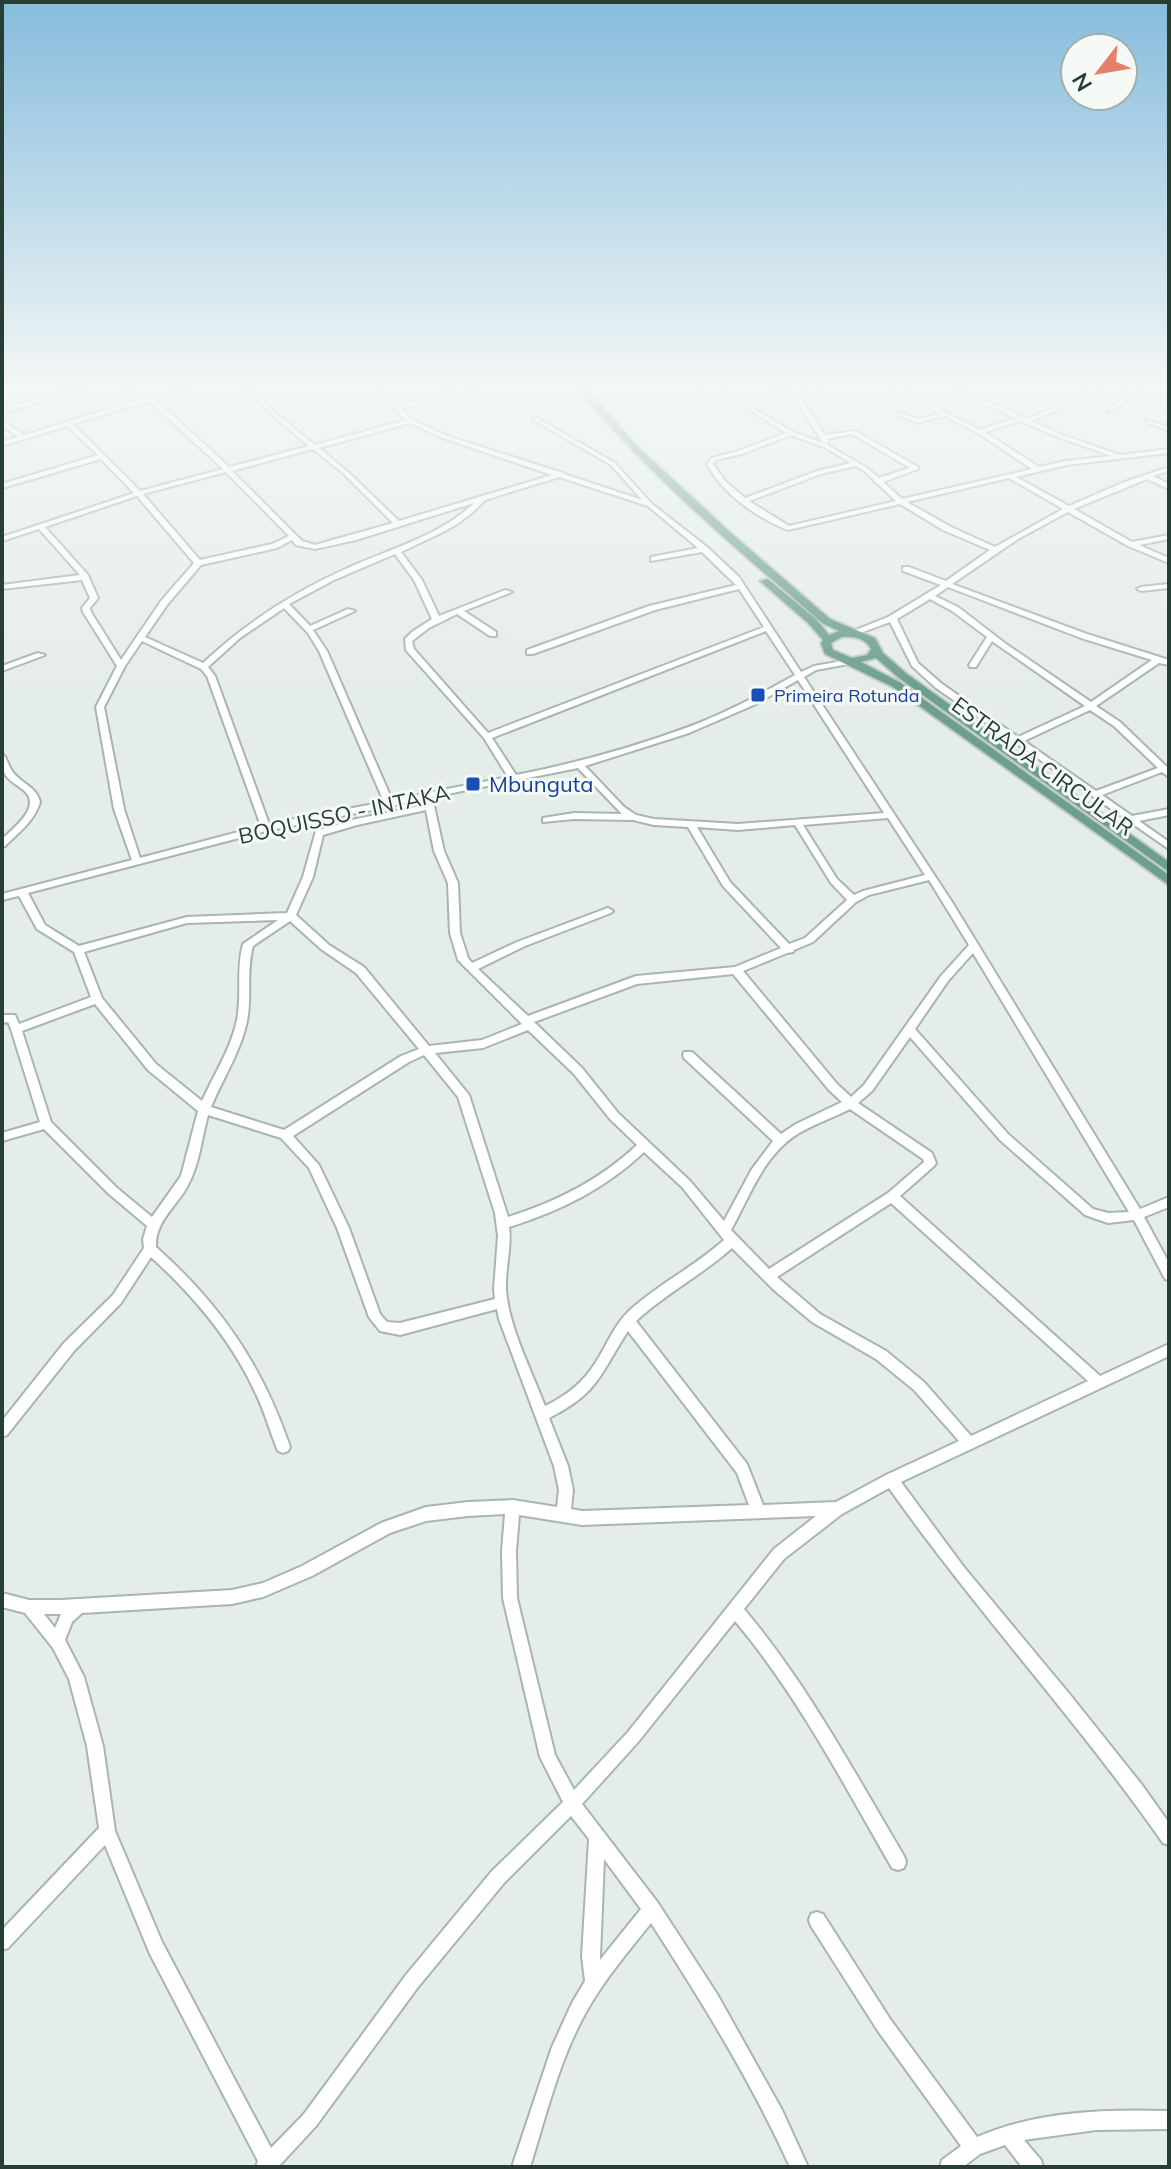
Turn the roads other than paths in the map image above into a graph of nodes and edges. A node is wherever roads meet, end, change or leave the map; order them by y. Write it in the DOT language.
graph roads {
  1 [pos="129,485"];
  2 [pos="175,485"];
  3 [pos="243,485"];
  4 [pos="357,485"];
  5 [pos="521,485"];
  6 [pos="595,485"];
  7 [pos="632,485"];
  8 [pos="659,485"];
  9 [pos="671,485"];
  10 [pos="728,485"];
  11 [pos="784,485"];
  12 [pos="883,485"];
  13 [pos="969,485"];
  14 [pos="1027,485"];
  15 [pos="1126,485"];
  16 [pos="138,495"];
  17 [pos="483,497"];
  18 [pos="745,500"];
  19 [pos="900,501"];
  20 [pos="650,505"];
  21 [pos="1071,509"];
  22 [pos="398,524"];
  23 [pos="41,526"];
  24 [pos="293,537"];
  25 [pos="1169,537"];
  26 [pos="2,539"];
  27 [pos="1131,544"];
  28 [pos="704,549"];
  29 [pos="396,550"];
  30 [pos="995,550"];
  31 [pos="654,559"];
  32 [pos="1169,561"];
  33 [pos="198,563"];
  34 [pos="906,569"];
  35 [pos="85,577"];
  36 [pos="948,584"];
  37 [pos="741,586"];
  38 [pos="1169,586"];
  39 [pos="2,587"];
  40 [pos="1141,589"];
  41 [pos="508,592"];
  42 [pos="929,596"];
  43 [pos="284,603"];
  44 [pos="351,611"];
  45 [pos="460,612"];
  46 [pos="893,619"];
  47 [pos="437,621"];
  48 [pos="883,625"];
  49 [pos="768,628"];
  50 [pos="309,629"];
  51 [pos="852,633"];
  52 [pos="493,634"];
  53 [pos="991,637"];
  54 [pos="141,638"];
  55 [pos="827,642"];
  56 [pos="875,646"];
  57 [pos="530,652"];
  58 [pos="41,655"];
  59 [pos="1159,659"];
  60 [pos="851,661"];
  61 [pos="1169,663"];
  62 [pos="973,665"];
  63 [pos="121,666"];
  64 [pos="204,667"];
  65 [pos="814,668"];
  66 [pos="2,669"];
  67 [pos="800,677"];
  68 [pos="1089,707"];
  69 [pos="487,737"];
  70 [pos="1019,740"];
  71 [pos="2,756"];
  72 [pos="579,764"];
  73 [pos="1166,772"];
  74 [pos="513,778"];
  75 [pos="1096,794"];
  76 [pos="429,802"];
  77 [pos="390,805"];
  78 [pos="1169,812"];
  79 [pos="890,815"];
  80 [pos="633,817"];
  81 [pos="1132,819"];
  82 [pos="546,820"];
  83 [pos="797,822"];
  84 [pos="691,825"];
  85 [pos="266,828"];
  86 [pos="2,844"];
  87 [pos="1169,846"];
  88 [pos="137,862"];
  89 [pos="1169,868"];
  90 [pos="930,877"];
  91 [pos="1169,881"];
  92 [pos="22,892"];
  93 [pos="2,897"];
  94 [pos="853,900"];
  95 [pos="608,911"];
  96 [pos="291,916"];
  97 [pos="974,946"];
  98 [pos="78,950"];
  99 [pos="789,950"];
  100 [pos="471,968"];
  101 [pos="736,970"];
  102 [pos="97,999"];
  103 [pos="2,1019"];
  104 [pos="528,1023"];
  105 [pos="16,1029"];
  106 [pos="911,1031"];
  107 [pos="426,1050"];
  108 [pos="688,1055"];
  109 [pos="851,1104"];
  110 [pos="204,1109"];
  111 [pos="46,1124"];
  112 [pos="285,1135"];
  113 [pos="2,1137"];
  114 [pos="780,1140"];
  115 [pos="645,1144"];
  116 [pos="892,1196"];
  117 [pos="1169,1202"];
  118 [pos="1136,1213"];
  119 [pos="153,1224"];
  120 [pos="502,1224"];
  121 [pos="729,1235"];
  122 [pos="150,1249"];
  123 [pos="1169,1275"];
  124 [pos="769,1276"];
  125 [pos="501,1303"];
  126 [pos="628,1321"];
  127 [pos="1169,1350"];
  128 [pos="1098,1382"];
  129 [pos="541,1415"];
  130 [pos="2,1431"];
  131 [pos="970,1444"];
  132 [pos="283,1447"];
  133 [pos="891,1480"];
  134 [pos="513,1507"];
  135 [pos="837,1509"];
  136 [pos="758,1510"];
  137 [pos="563,1516"];
  138 [pos="2,1600"];
  139 [pos="79,1606"];
  140 [pos="29,1607"];
  141 [pos="735,1610"];
  142 [pos="57,1641"];
  143 [pos="572,1804"];
  144 [pos="107,1831"];
  145 [pos="1169,1837"];
  146 [pos="597,1838"];
  147 [pos="898,1862"];
  148 [pos="652,1909"];
  149 [pos="817,1920"];
  150 [pos="2,1942"];
  151 [pos="594,1983"];
  152 [pos="1169,2120"];
  153 [pos="1009,2136"];
  154 [pos="974,2148"];
  155 [pos="267,2165"];
  156 [pos="521,2167"];
  157 [pos="799,2167"];
  158 [pos="949,2167"];
  159 [pos="1034,2167"];
  1 -- 16 [label="street"];
  2 -- 16 [label="street"];
  3 -- 24 [label="street"];
  4 -- 22 [label="street"];
  5 -- 17 [label="street"];
  6 -- 20 [label="street"];
  7 -- 20 [label="street"];
  8 -- 55 [label="main road"];
  9 -- 51 [label="main road"];
  10 -- 18 [label="street"];
  11 -- 18 [label="street"];
  12 -- 19 [label="street"];
  13 -- 19 [label="street"];
  14 -- 21 [label="street"];
  15 -- 21 [label="street"];
  16 -- 23 [label="street"];
  16 -- 33 [label="street"];
  17 -- 22 [label="street"];
  17 -- 29 [label="street"];
  18 -- 19 [label="street"];
  19 -- 30 [label="street"];
  20 -- 28 [label="street"];
  21 -- 27 [label="street"];
  21 -- 30 [label="street"];
  22 -- 24 [label="street"];
  23 -- 26 [label="street"];
  23 -- 35 [label="street"];
  24 -- 33 [label="street"];
  25 -- 27 [label="street"];
  27 -- 32 [label="street"];
  28 -- 31 [label="street"];
  28 -- 37 [label="street"];
  29 -- 43 [label="street"];
  29 -- 47 [label="street"];
  30 -- 36 [label="street"];
  33 -- 54 [label="street"];
  34 -- 36 [label="street"];
  35 -- 39 [label="street"];
  35 -- 63 [label="street"];
  36 -- 42 [label="street"];
  36 -- 59 [label="street"];
  37 -- 49 [label="street"];
  37 -- 57 [label="street"];
  38 -- 40 [label="street"];
  41 -- 45 [label="street"];
  42 -- 46 [label="street"];
  42 -- 53 [label="street"];
  43 -- 50 [label="street"];
  43 -- 64 [label="street"];
  44 -- 50 [label="street"];
  45 -- 47 [label="street"];
  45 -- 52 [label="street"];
  46 -- 48 [label="street"];
  46 -- 70 [label="street"];
  47 -- 69 [label="street"];
  48 -- 51 [label="street"];
  48 -- 56 [label="street"];
  49 -- 67 [label="street"];
  49 -- 69 [label="street"];
  50 -- 77 [label="street"];
  51 -- 55 [label="main road"];
  51 -- 56 [label="main road, ESTRADA CIRCULAR"];
  53 -- 62 [label="street"];
  53 -- 68 [label="street"];
  54 -- 63 [label="street"];
  54 -- 64 [label="street"];
  55 -- 60 [label="main road, ESTRADA CIRCULAR"];
  55 -- 65 [label="street"];
  56 -- 60 [label="main road"];
  56 -- 89 [label="main road, ESTRADA CIRCULAR"];
  58 -- 66 [label="street"];
  59 -- 61 [label="street"];
  59 -- 68 [label="street"];
  60 -- 65 [label="street"];
  60 -- 91 [label="main road, ESTRADA CIRCULAR"];
  63 -- 88 [label="street"];
  64 -- 85 [label="street"];
  65 -- 67 [label="street, BOQUISSO - INTAKA"];
  67 -- 72 [label="street, BOQUISSO - INTAKA"];
  67 -- 79 [label="street"];
  68 -- 70 [label="street"];
  68 -- 73 [label="street"];
  69 -- 74 [label="street"];
  70 -- 75 [label="street"];
  71 -- 86 [label="street"];
  72 -- 74 [label="street, BOQUISSO - INTAKA"];
  72 -- 80 [label="street"];
  73 -- 75 [label="street"];
  74 -- 76 [label="street, BOQUISSO - INTAKA"];
  75 -- 81 [label="street"];
  76 -- 77 [label="street, BOQUISSO - INTAKA"];
  76 -- 96 [label="street"];
  76 -- 100 [label="street"];
  77 -- 85 [label="street, BOQUISSO - INTAKA"];
  78 -- 81 [label="street"];
  79 -- 83 [label="street"];
  79 -- 90 [label="street"];
  80 -- 82 [label="street"];
  80 -- 84 [label="street"];
  81 -- 87 [label="street"];
  83 -- 84 [label="street"];
  83 -- 94 [label="street"];
  84 -- 99 [label="street"];
  85 -- 88 [label="street, BOQUISSO - INTAKA"];
  88 -- 92 [label="street, BOQUISSO - INTAKA"];
  90 -- 94 [label="street"];
  90 -- 97 [label="street"];
  92 -- 93 [label="street, BOQUISSO - INTAKA"];
  92 -- 98 [label="street"];
  94 -- 99 [label="street"];
  95 -- 100 [label="street"];
  96 -- 98 [label="street"];
  96 -- 107 [label="street"];
  96 -- 110 [label="street"];
  97 -- 106 [label="street"];
  97 -- 118 [label="street"];
  98 -- 102 [label="street"];
  99 -- 101 [label="street"];
  100 -- 104 [label="street"];
  101 -- 104 [label="street"];
  101 -- 109 [label="street"];
  102 -- 105 [label="street"];
  102 -- 110 [label="street"];
  103 -- 105 [label="street"];
  104 -- 107 [label="street"];
  104 -- 115 [label="street"];
  105 -- 111 [label="street"];
  106 -- 109 [label="street"];
  106 -- 118 [label="street"];
  107 -- 112 [label="street"];
  107 -- 120 [label="street"];
  108 -- 114 [label="street"];
  109 -- 114 [label="street"];
  109 -- 116 [label="street"];
  110 -- 112 [label="street"];
  110 -- 119 [label="street"];
  111 -- 113 [label="street"];
  111 -- 119 [label="street"];
  112 -- 125 [label="street"];
  114 -- 121 [label="street"];
  115 -- 120 [label="street"];
  115 -- 121 [label="street"];
  116 -- 124 [label="street"];
  116 -- 128 [label="street"];
  117 -- 118 [label="street"];
  118 -- 123 [label="street"];
  119 -- 122 [label="street"];
  120 -- 125 [label="street"];
  121 -- 124 [label="street"];
  121 -- 126 [label="street"];
  122 -- 130 [label="street"];
  122 -- 132 [label="street"];
  124 -- 131 [label="street"];
  125 -- 129 [label="street"];
  126 -- 129 [label="street"];
  126 -- 136 [label="street"];
  127 -- 128 [label="street"];
  128 -- 131 [label="street"];
  129 -- 137 [label="street"];
  131 -- 133 [label="street"];
  133 -- 135 [label="street"];
  133 -- 145 [label="street"];
  134 -- 137 [label="street"];
  134 -- 139 [label="street"];
  134 -- 143 [label="street"];
  135 -- 136 [label="street"];
  135 -- 141 [label="street"];
  136 -- 137 [label="street"];
  138 -- 140 [label="street"];
  139 -- 140 [label="street"];
  139 -- 142 [label="street"];
  140 -- 142 [label="street"];
  141 -- 143 [label="street"];
  141 -- 147 [label="street"];
  142 -- 144 [label="street"];
  143 -- 146 [label="street"];
  143 -- 155 [label="street"];
  144 -- 150 [label="street"];
  144 -- 155 [label="street"];
  146 -- 148 [label="street"];
  146 -- 151 [label="street"];
  148 -- 151 [label="street"];
  148 -- 157 [label="street"];
  149 -- 154 [label="street"];
  151 -- 156 [label="street"];
  152 -- 153 [label="street"];
  153 -- 154 [label="street"];
  153 -- 159 [label="street"];
  154 -- 158 [label="street"];
}
